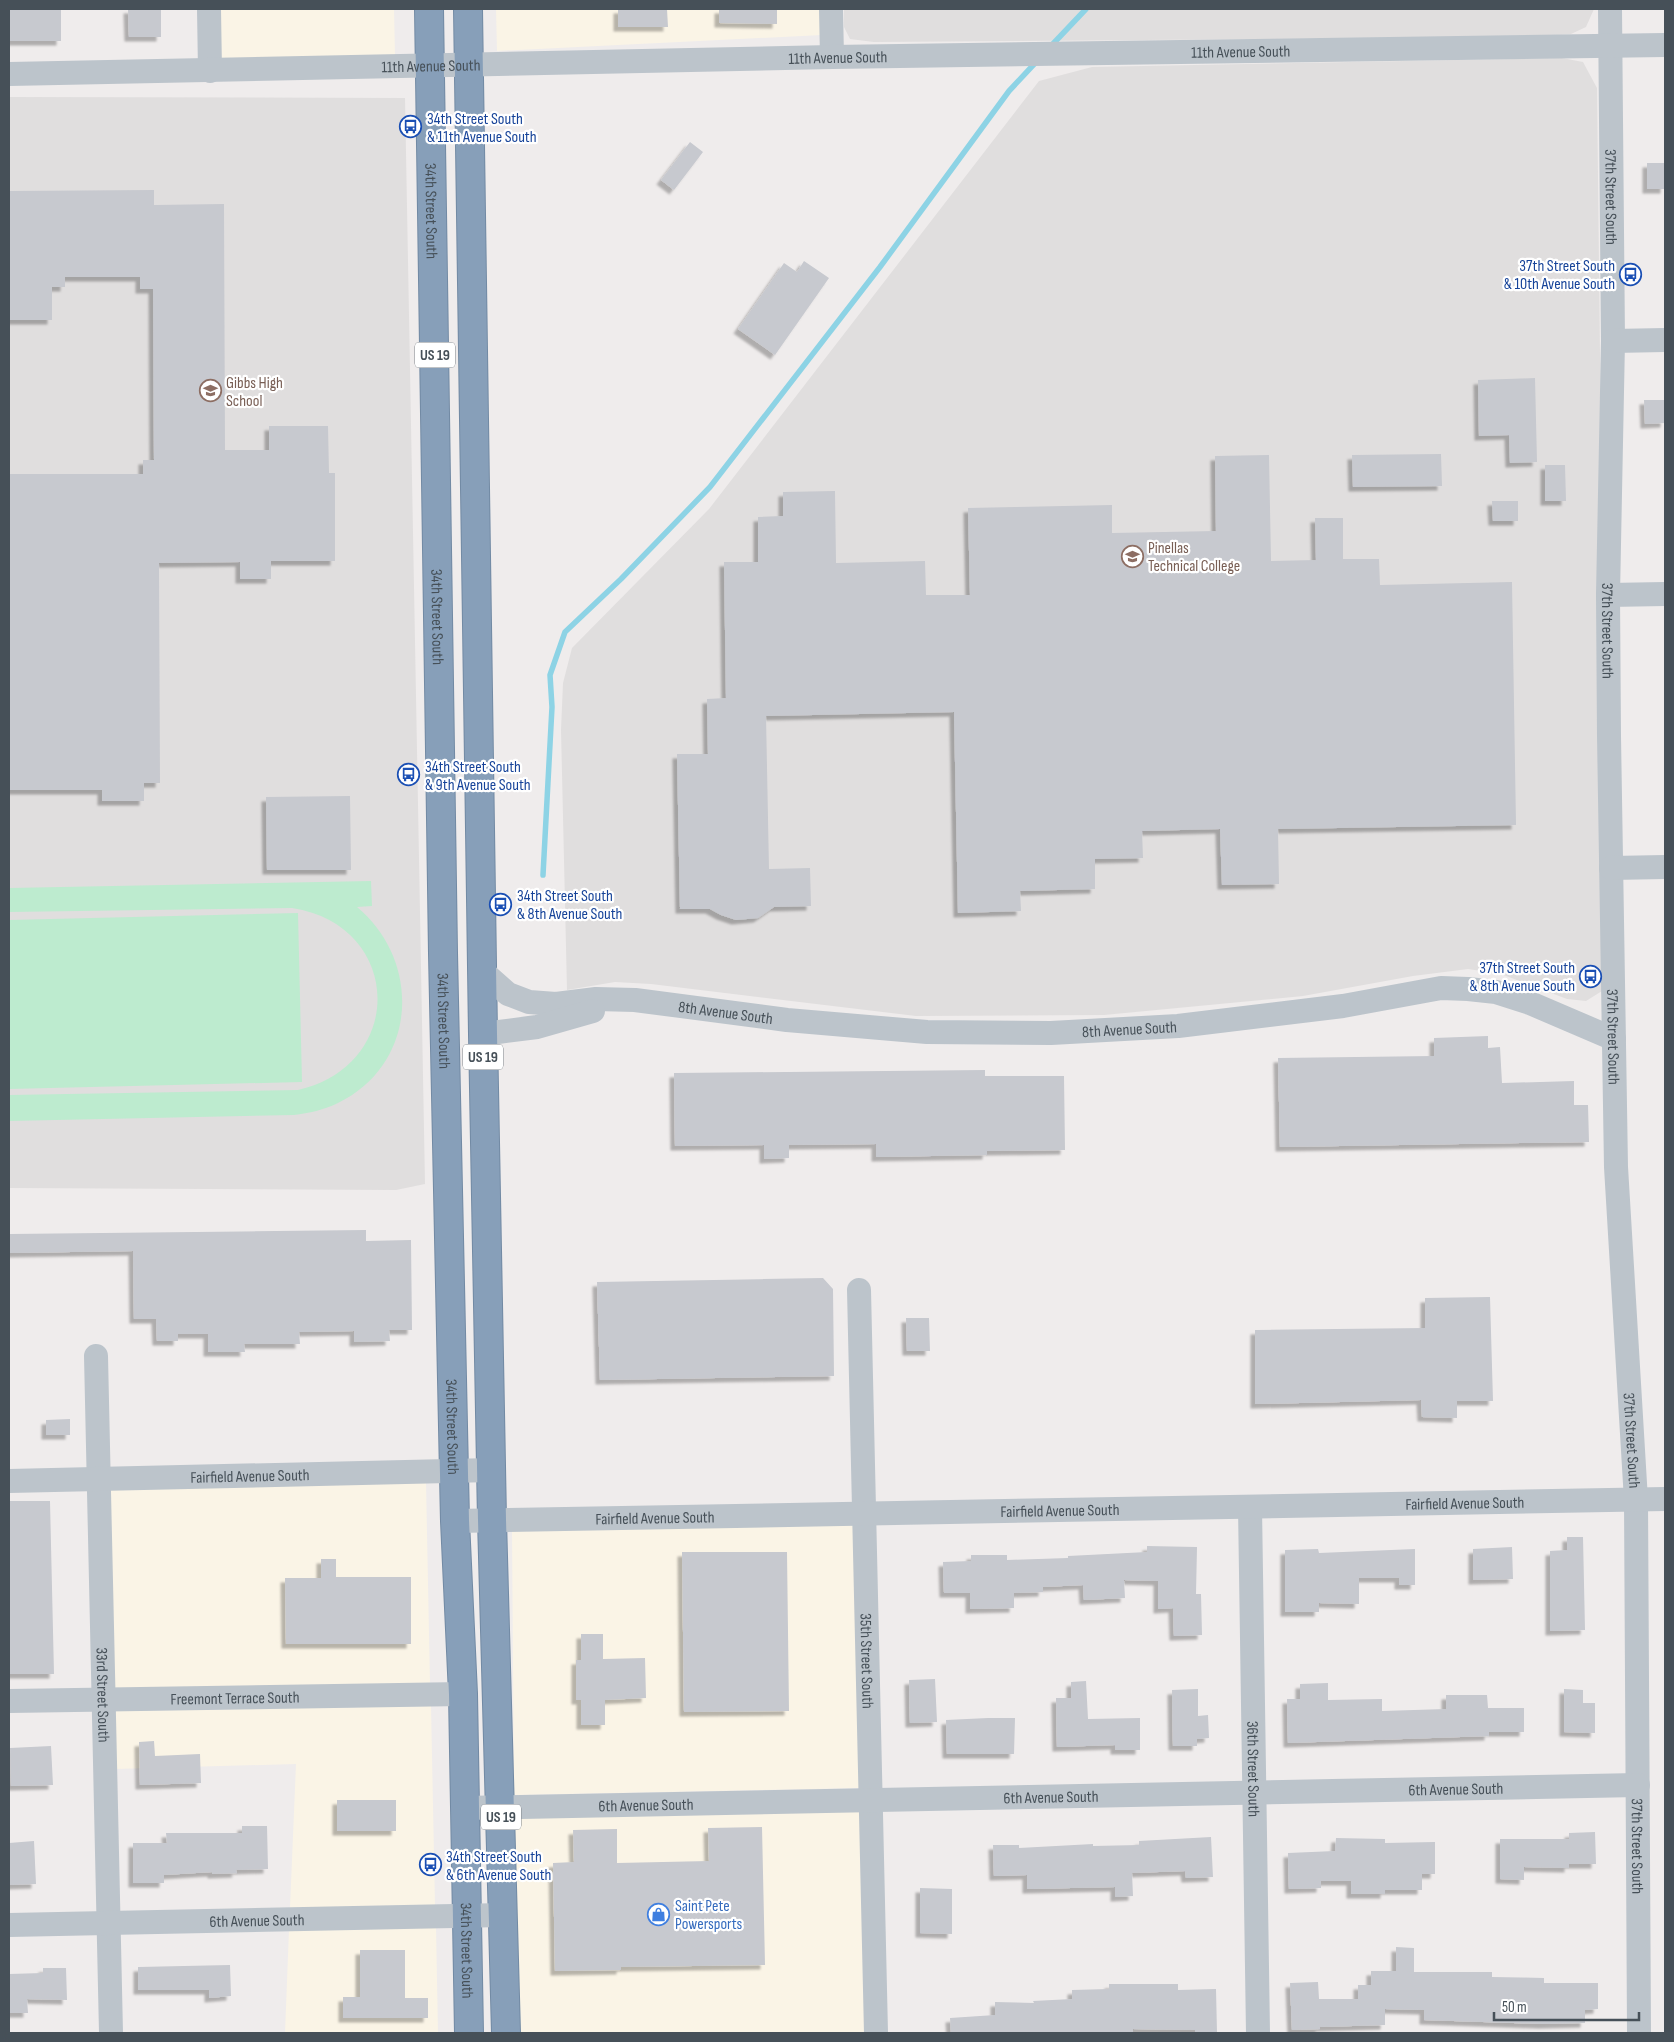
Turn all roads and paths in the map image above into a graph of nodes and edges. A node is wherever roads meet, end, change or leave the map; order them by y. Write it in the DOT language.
graph roads {
  1 [pos="209,9"];
  2 [pos="430,9"];
  3 [pos="468,9"];
  4 [pos="831,9"];
  5 [pos="1610,9"];
  6 [pos="1665,45"];
  7 [pos="1610,46"];
  8 [pos="832,57"];
  9 [pos="468,65"];
  10 [pos="429,66"];
  11 [pos="210,71"];
  12 [pos="9,74"];
  13 [pos="1665,340"];
  14 [pos="1613,341"];
  15 [pos="1665,594"];
  16 [pos="1608,595"];
  17 [pos="1665,867"];
  18 [pos="1612,868"];
  19 [pos="443,953"];
  20 [pos="482,971"];
  21 [pos="635,1000"];
  22 [pos="483,1034"];
  23 [pos="1614,1039"];
  24 [pos="859,1290"];
  25 [pos="96,1356"];
  26 [pos="492,1470"];
  27 [pos="454,1471"];
  28 [pos="99,1479"];
  29 [pos="9,1481"];
  30 [pos="1665,1499"];
  31 [pos="1636,1500"];
  32 [pos="1250,1507"];
  33 [pos="864,1514"];
  34 [pos="492,1520"];
  35 [pos="455,1521"];
  36 [pos="463,1694"];
  37 [pos="104,1700"];
  38 [pos="9,1701"];
  39 [pos="1638,1785"];
  40 [pos="1254,1792"];
  41 [pos="871,1800"];
  42 [pos="501,1807"];
  43 [pos="465,1808"];
  44 [pos="504,1915"];
  45 [pos="467,1916"];
  46 [pos="108,1922"];
  47 [pos="9,1924"];
  48 [pos="111,2033"];
  49 [pos="469,2033"];
  50 [pos="506,2033"];
  51 [pos="876,2033"];
  52 [pos="1258,2033"];
  53 [pos="1639,2033"];
  1 -- 11 [label="street"];
  2 -- 10 [label="highway, 34th Street South / US 19"];
  3 -- 9 [label="highway, US 19"];
  4 -- 8 [label="street"];
  5 -- 7 [label="street, 37th Street South"];
  6 -- 7 [label="street, 11th Avenue South"];
  7 -- 8 [label="street, 11th Avenue South"];
  7 -- 14 [label="street, 37th Street South"];
  8 -- 9 [label="street, 11th Avenue South"];
  9 -- 10 [label="street, 11th Avenue South"];
  9 -- 20 [label="highway, US 19"];
  10 -- 11 [label="street, 11th Avenue South"];
  10 -- 19 [label="highway, 34th Street South / US 19"];
  11 -- 12 [label="street, 11th Avenue South"];
  13 -- 14 [label="street"];
  14 -- 16 [label="street, 37th Street South"];
  15 -- 16 [label="street"];
  16 -- 18 [label="street, 37th Street South"];
  17 -- 18 [label="street"];
  18 -- 23 [label="street, 37th Street South"];
  19 -- 22 [label="highway"];
  19 -- 27 [label="highway, 34th Street South / US 19"];
  20 -- 21 [label="street, 8th Avenue South"];
  20 -- 22 [label="highway, US 19"];
  21 -- 22 [label="street, 8th Avenue South"];
  21 -- 23 [label="street, 8th Avenue South"];
  22 -- 26 [label="highway, US 19"];
  23 -- 31 [label="street, 37th Street South"];
  24 -- 33 [label="street, 35th Street South"];
  25 -- 28 [label="street, 33rd Street South"];
  26 -- 27 [label="street, Fairfield Avenue South"];
  26 -- 34 [label="highway, US 19"];
  27 -- 28 [label="street, Fairfield Avenue South"];
  27 -- 35 [label="highway, 34th Street South / US 19"];
  28 -- 29 [label="street, Fairfield Avenue South"];
  28 -- 37 [label="street, 33rd Street South"];
  30 -- 31 [label="street, Fairfield Avenue South"];
  31 -- 32 [label="street, Fairfield Avenue South"];
  31 -- 39 [label="street, 37th Street South"];
  32 -- 33 [label="street, Fairfield Avenue South"];
  32 -- 40 [label="street, 36th Street South"];
  33 -- 34 [label="street, Fairfield Avenue South"];
  33 -- 41 [label="street, 35th Street South"];
  34 -- 35 [label="street, Fairfield Avenue South"];
  34 -- 42 [label="highway, US 19"];
  35 -- 36 [label="highway, 34th Street South / US 19"];
  36 -- 37 [label="street, Freemont Terrace South"];
  36 -- 43 [label="highway, 34th Street South / US 19"];
  37 -- 38 [label="street, Freemont Terrace South"];
  37 -- 46 [label="street, 33rd Street South"];
  39 -- 40 [label="street, 6th Avenue South"];
  39 -- 53 [label="street, 37th Street South"];
  40 -- 41 [label="street, 6th Avenue South"];
  40 -- 52 [label="street, 36th Street South"];
  41 -- 42 [label="street, 6th Avenue South"];
  41 -- 51 [label="street, 35th Street South"];
  42 -- 43 [label="street, 6th Avenue South"];
  42 -- 44 [label="highway, US 19"];
  43 -- 45 [label="highway, 34th Street South / US 19"];
  44 -- 45 [label="street, 6th Avenue South"];
  44 -- 50 [label="highway, US 19"];
  45 -- 46 [label="street, 6th Avenue South"];
  45 -- 49 [label="highway, 34th Street South / US 19"];
  46 -- 47 [label="street, 6th Avenue South"];
  46 -- 48 [label="street, 33rd Street South"];
}
